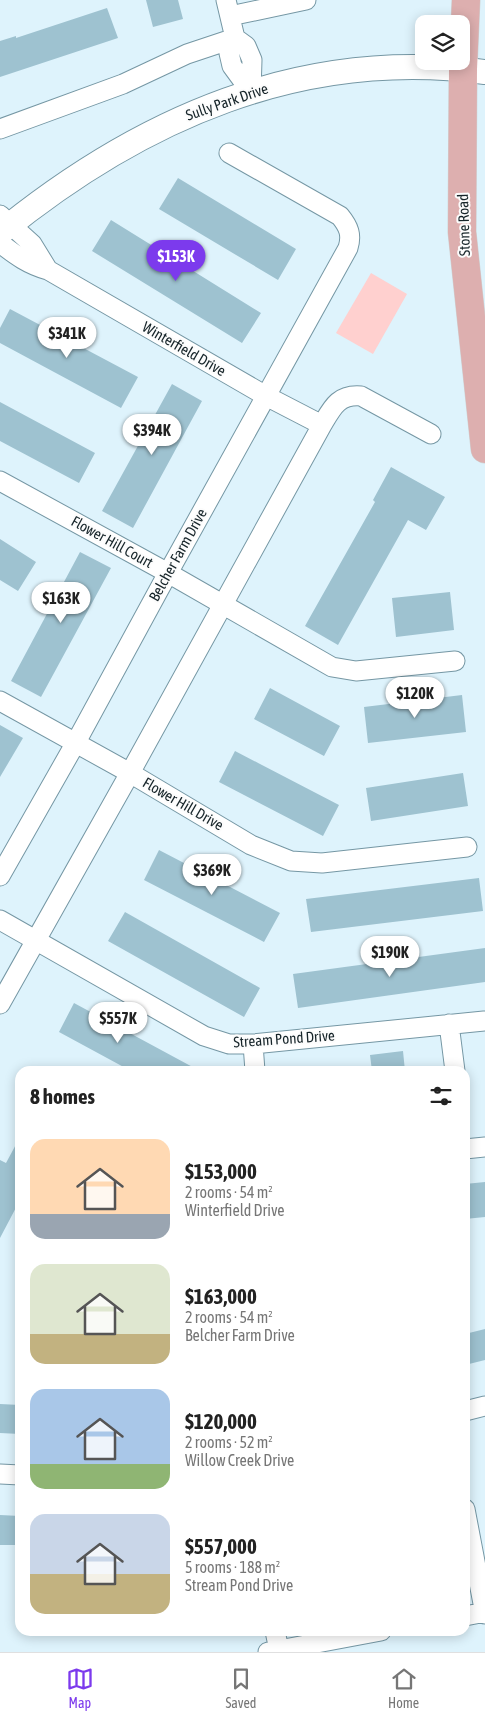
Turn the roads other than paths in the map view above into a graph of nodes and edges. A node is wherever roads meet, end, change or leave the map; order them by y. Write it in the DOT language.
graph roads {
  1 [pos="306,0"];
  2 [pos="466,0"];
  3 [pos="228,8"];
  4 [pos="236,38"];
  5 [pos="474,70"];
  6 [pos="251,92"];
  7 [pos="0,129"];
  8 [pos="228,153"];
  9 [pos="2,229"];
  10 [pos="266,396"];
  11 [pos="322,425"];
  12 [pos="431,434"];
  13 [pos="485,449"];
  14 [pos="0,481"];
  15 [pos="168,573"];
  16 [pos="223,604"];
  17 [pos="455,662"];
  18 [pos="0,701"];
  19 [pos="76,744"];
  20 [pos="130,773"];
  21 [pos="467,847"];
  22 [pos="0,876"];
  23 [pos="0,920"];
  24 [pos="36,941"];
  25 [pos="0,1004"];
  26 [pos="484,1020"];
  27 [pos="449,1024"];
  28 [pos="252,1044"];
  29 [pos="254,1066"];
  30 [pos="453,1066"];
  31 [pos="485,1147"];
  32 [pos="470,1149"];
  33 [pos="485,1406"];
  34 [pos="470,1410"];
  35 [pos="0,1474"];
  36 [pos="15,1475"];
  37 [pos="470,1535"];
  38 [pos="485,1613"];
  39 [pos="470,1615"];
  40 [pos="275,1636"];
  41 [pos="354,1636"];
  42 [pos="274,1651"];
  1 -- 3 [label="street"];
  2 -- 5 [label="main road, Stone Road"];
  3 -- 4 [label="street"];
  4 -- 6 [label="street"];
  4 -- 7 [label="street"];
  5 -- 6 [label="street, Sully Park Drive"];
  5 -- 13 [label="main road, Stone Road"];
  6 -- 9 [label="street, Sully Park Drive"];
  8 -- 10 [label="street, Belcher Farm Drive"];
  9 -- 10 [label="street, Winterfield Drive"];
  10 -- 11 [label="street, Winterfield Drive"];
  10 -- 15 [label="street, Belcher Farm Drive"];
  11 -- 12 [label="street"];
  11 -- 16 [label="street"];
  14 -- 15 [label="street, Flower Hill Court"];
  15 -- 16 [label="street, Flower Hill Court"];
  15 -- 19 [label="street, Belcher Farm Drive"];
  16 -- 17 [label="street, Flower Hill Court"];
  16 -- 20 [label="street"];
  18 -- 19 [label="street, Flower Hill Drive"];
  19 -- 20 [label="street, Flower Hill Drive"];
  19 -- 22 [label="street, Belcher Farm Drive"];
  20 -- 21 [label="street, Flower Hill Drive"];
  20 -- 24 [label="street"];
  23 -- 24 [label="street, Stream Pond Drive"];
  24 -- 25 [label="street"];
  24 -- 28 [label="street, Stream Pond Drive"];
  26 -- 27 [label="street, Stream Pond Drive"];
  27 -- 28 [label="street, Stream Pond Drive"];
  27 -- 30 [label="street"];
  28 -- 29 [label="street"];
  31 -- 32 [label="street"];
  33 -- 34 [label="street"];
  35 -- 36 [label="street"];
  37 -- 38 [label="street"];
  38 -- 39 [label="street"];
  40 -- 42 [label="street"];
  41 -- 42 [label="street"];
}
